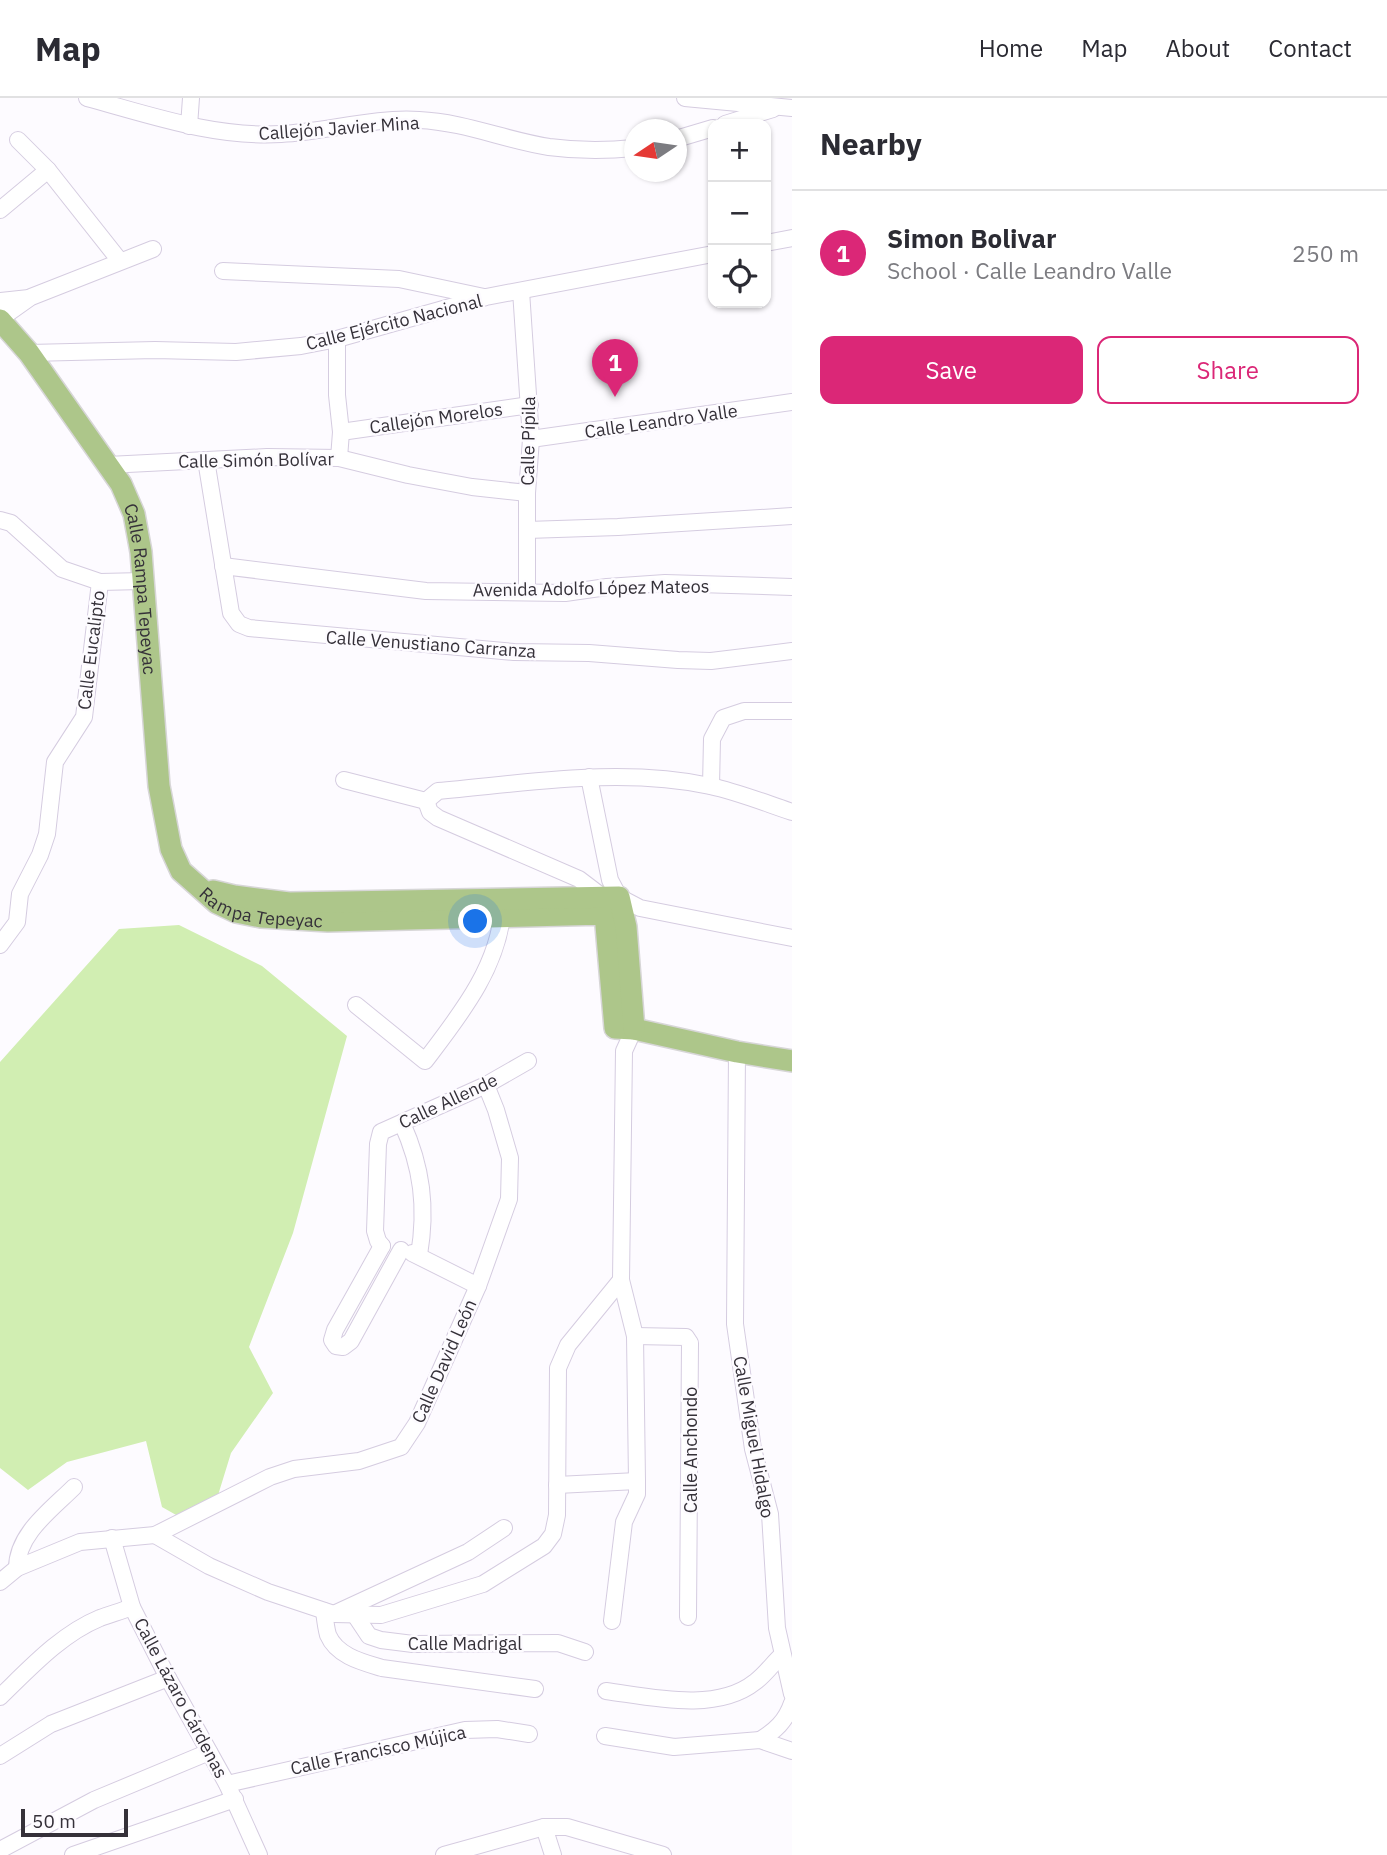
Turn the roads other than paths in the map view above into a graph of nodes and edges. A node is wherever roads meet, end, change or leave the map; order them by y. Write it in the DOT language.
graph roads {
  1 [pos="87,98"];
  2 [pos="191,98"];
  3 [pos="685,98"];
  4 [pos="785,107"];
  5 [pos="743,119"];
  6 [pos="189,126"];
  7 [pos="708,130"];
  8 [pos="687,136"];
  9 [pos="18,140"];
  10 [pos="624,149"];
  11 [pos="48,170"];
  12 [pos="0,210"];
  13 [pos="792,239"];
  14 [pos="771,242"];
  15 [pos="153,248"];
  16 [pos="708,255"];
  17 [pos="120,261"];
  18 [pos="223,271"];
  19 [pos="522,290"];
  20 [pos="31,297"];
  21 [pos="486,298"];
  22 [pos="0,300"];
  23 [pos="0,319"];
  24 [pos="337,339"];
  25 [pos="29,353"];
  26 [pos="792,402"];
  27 [pos="530,405"];
  28 [pos="341,432"];
  29 [pos="531,439"];
  30 [pos="339,458"];
  31 [pos="206,460"];
  32 [pos="108,465"];
  33 [pos="527,493"];
  34 [pos="792,516"];
  35 [pos="0,520"];
  36 [pos="527,530"];
  37 [pos="223,566"];
  38 [pos="143,581"];
  39 [pos="100,582"];
  40 [pos="792,587"];
  41 [pos="527,592"];
  42 [pos="792,651"];
  43 [pos="792,711"];
  44 [pos="589,777"];
  45 [pos="344,780"];
  46 [pos="711,786"];
  47 [pos="426,800"];
  48 [pos="792,812"];
  49 [pos="200,888"];
  50 [pos="617,902"];
  51 [pos="503,908"];
  52 [pos="792,939"];
  53 [pos="0,945"];
  54 [pos="356,1005"];
  55 [pos="624,1028"];
  56 [pos="737,1052"];
  57 [pos="528,1061"];
  58 [pos="792,1061"];
  59 [pos="486,1085"];
  60 [pos="402,1123"];
  61 [pos="382,1245"];
  62 [pos="401,1250"];
  63 [pos="419,1255"];
  64 [pos="621,1280"];
  65 [pos="478,1286"];
  66 [pos="635,1336"];
  67 [pos="637,1481"];
  68 [pos="557,1485"];
  69 [pos="74,1488"];
  70 [pos="504,1528"];
  71 [pos="155,1535"];
  72 [pos="112,1538"];
  73 [pos="17,1568"];
  74 [pos="0,1582"];
  75 [pos="132,1607"];
  76 [pos="329,1613"];
  77 [pos="355,1615"];
  78 [pos="688,1616"];
  79 [pos="612,1620"];
  80 [pos="585,1652"];
  81 [pos="782,1654"];
  82 [pos="168,1678"];
  83 [pos="535,1689"];
  84 [pos="606,1690"];
  85 [pos="792,1694"];
  86 [pos="0,1697"];
  87 [pos="792,1703"];
  88 [pos="530,1734"];
  89 [pos="605,1736"];
  90 [pos="760,1740"];
  91 [pos="792,1751"];
  92 [pos="209,1752"];
  93 [pos="0,1756"];
  94 [pos="227,1784"];
  95 [pos="234,1800"];
  96 [pos="544,1827"];
  97 [pos="0,1850"];
  98 [pos="73,1855"];
  99 [pos="259,1855"];
  100 [pos="444,1855"];
  101 [pos="553,1855"];
  102 [pos="663,1855"];
  1 -- 6 [label="street, Callejón Javier Mina"];
  2 -- 6 [label="street"];
  3 -- 4 [label="street"];
  4 -- 5 [label="street"];
  6 -- 10 [label="street, Callejón Javier Mina"];
  7 -- 8 [label="street"];
  9 -- 11 [label="street"];
  11 -- 12 [label="street"];
  11 -- 17 [label="street"];
  13 -- 14 [label="street"];
  15 -- 17 [label="street"];
  16 -- 19 [label="street, Calle Ejército Nacional"];
  17 -- 20 [label="street"];
  18 -- 21 [label="street"];
  19 -- 21 [label="street, Calle Ejército Nacional"];
  19 -- 27 [label="street, Calle Pípila"];
  20 -- 22 [label="street"];
  20 -- 23 [label="street"];
  21 -- 24 [label="street, Calle Ejército Nacional"];
  23 -- 25 [label="main road, Calle Rampa Tepeyac"];
  24 -- 25 [label="street, Calle Ejército Nacional"];
  24 -- 28 [label="street"];
  25 -- 32 [label="main road, Calle Rampa Tepeyac"];
  26 -- 29 [label="street, Calle Leandro Valle"];
  27 -- 28 [label="street, Callejón Morelos"];
  27 -- 29 [label="street, Calle Pípila"];
  28 -- 30 [label="street"];
  29 -- 33 [label="street, Calle Pípila"];
  30 -- 31 [label="street, Calle Simón Bolívar"];
  30 -- 33 [label="street, Calle Simón Bolívar"];
  31 -- 32 [label="street, Calle Simón Bolívar"];
  31 -- 37 [label="street, Calle Venustiano Carranza"];
  32 -- 38 [label="main road, Calle Rampa Tepeyac"];
  33 -- 36 [label="street, Calle Pípila"];
  34 -- 36 [label="street"];
  35 -- 39 [label="street"];
  36 -- 41 [label="street, Calle Pípila"];
  37 -- 41 [label="street, Avenida Adolfo López Mateos"];
  37 -- 42 [label="street, Calle Venustiano Carranza"];
  38 -- 39 [label="street"];
  38 -- 49 [label="main road, Calle Rampa Tepeyac"];
  39 -- 53 [label="street, Calle Eucalipto"];
  40 -- 41 [label="street, Avenida Adolfo López Mateos"];
  43 -- 46 [label="street"];
  44 -- 46 [label="street"];
  44 -- 47 [label="street"];
  44 -- 50 [label="street"];
  45 -- 47 [label="street"];
  46 -- 48 [label="street"];
  47 -- 50 [label="street"];
  49 -- 51 [label="main road, Rampa Tepeyac"];
  50 -- 51 [label="main road, Rampa Tepeyac"];
  50 -- 52 [label="street"];
  50 -- 55 [label="main road"];
  51 -- 54 [label="street"];
  55 -- 56 [label="main road"];
  55 -- 64 [label="street"];
  56 -- 58 [label="main road"];
  56 -- 81 [label="street, Calle Miguel Hidalgo"];
  57 -- 59 [label="street, Calle Allende"];
  59 -- 60 [label="street, Calle Allende"];
  59 -- 65 [label="street, Calle David León"];
  60 -- 61 [label="street, Calle Allende"];
  60 -- 63 [label="street"];
  61 -- 62 [label="street"];
  61 -- 62 [label="street"];
  62 -- 63 [label="street"];
  63 -- 65 [label="street"];
  64 -- 66 [label="street"];
  64 -- 68 [label="street"];
  65 -- 71 [label="street, Calle David León"];
  66 -- 67 [label="street"];
  66 -- 78 [label="street, Calle Anchondo"];
  67 -- 68 [label="street"];
  67 -- 79 [label="street"];
  68 -- 77 [label="street"];
  69 -- 73 [label="street"];
  70 -- 76 [label="street"];
  71 -- 72 [label="street"];
  71 -- 76 [label="street"];
  72 -- 73 [label="street"];
  72 -- 75 [label="street, Calle Lázaro Cárdenas"];
  73 -- 74 [label="street"];
  75 -- 82 [label="street, Calle Lázaro Cárdenas"];
  75 -- 86 [label="street"];
  76 -- 77 [label="street"];
  76 -- 83 [label="street"];
  77 -- 80 [label="street, Calle Madrigal"];
  81 -- 84 [label="street"];
  81 -- 85 [label="street, Calle Miguel Hidalgo"];
  82 -- 92 [label="street, Calle Lázaro Cárdenas"];
  82 -- 93 [label="street"];
  87 -- 90 [label="street"];
  88 -- 94 [label="street, Calle Francisco Mújica"];
  89 -- 90 [label="street"];
  90 -- 91 [label="street"];
  92 -- 94 [label="street, Calle Lázaro Cárdenas"];
  92 -- 97 [label="street"];
  94 -- 95 [label="street, Calle Lázaro Cárdenas"];
  95 -- 98 [label="street"];
  95 -- 99 [label="street, Calle Lázaro Cárdenas"];
  96 -- 100 [label="street"];
  96 -- 101 [label="street"];
  96 -- 102 [label="street"];
}
